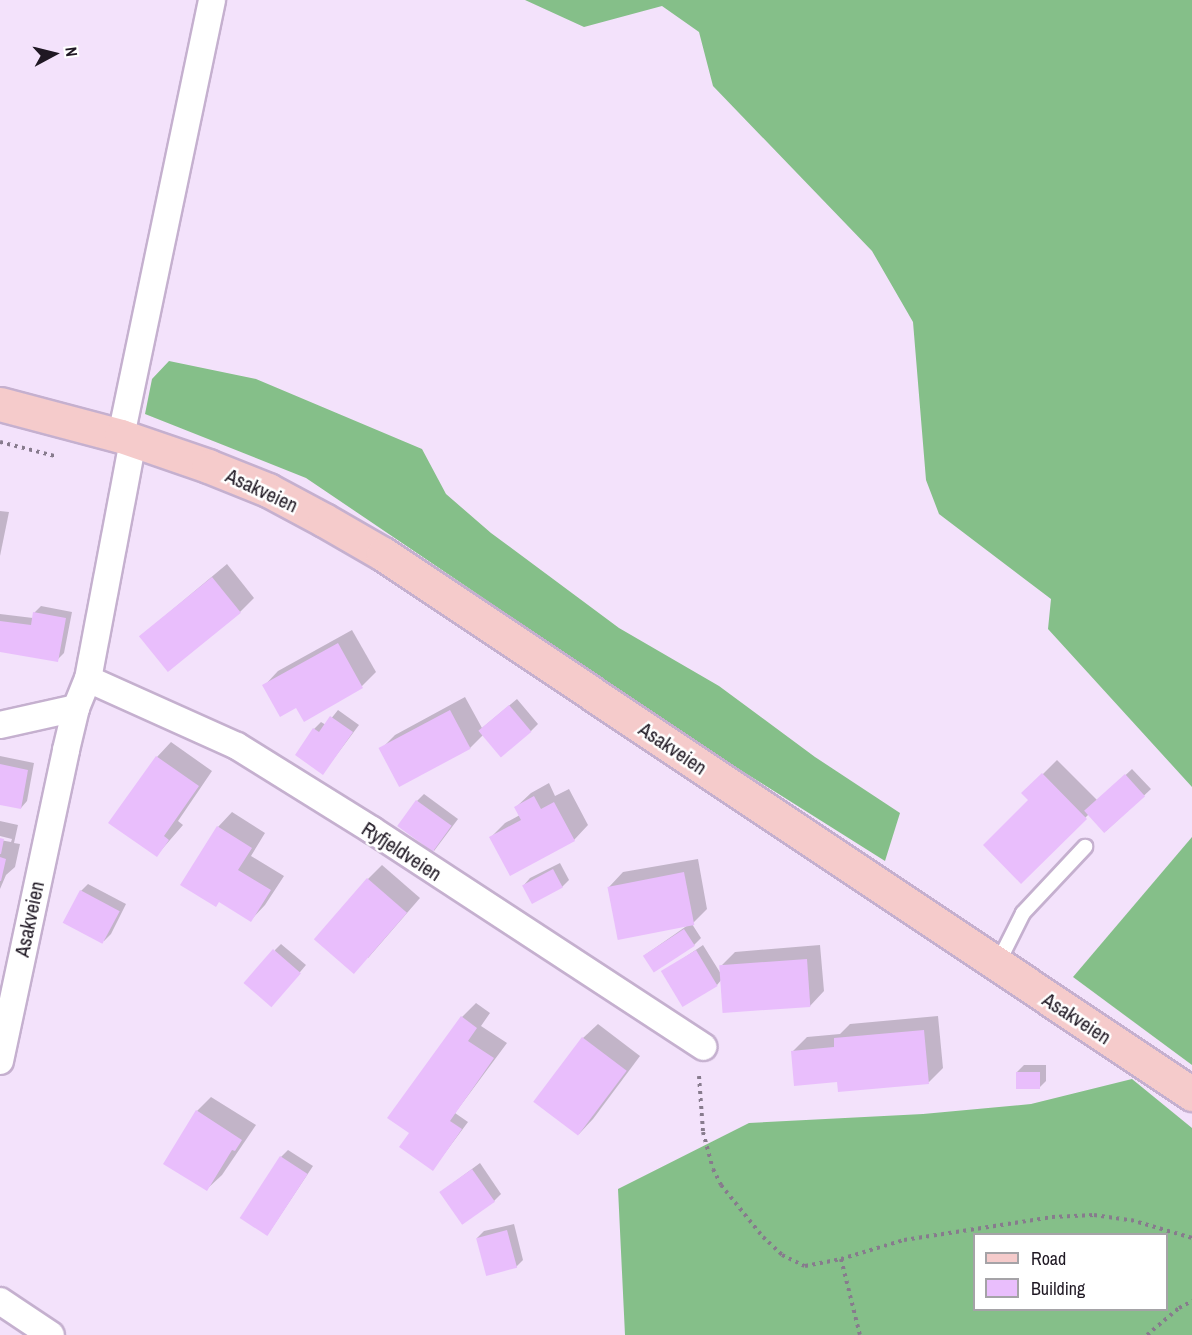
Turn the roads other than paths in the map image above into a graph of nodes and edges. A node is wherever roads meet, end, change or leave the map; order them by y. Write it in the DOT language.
graph roads {
  1 [pos="212,0"];
  2 [pos="0,404"];
  3 [pos="127,439"];
  4 [pos="88,679"];
  5 [pos="76,708"];
  6 [pos="0,725"];
  7 [pos="1085,847"];
  8 [pos="997,965"];
  9 [pos="703,1047"];
  10 [pos="0,1061"];
  11 [pos="1192,1094"];
  12 [pos="0,1301"];
  13 [pos="51,1335"];
  1 -- 3 [label="street"];
  2 -- 3 [label="main road, Asakveien"];
  3 -- 4 [label="street, Asakveien"];
  3 -- 8 [label="main road, Asakveien"];
  4 -- 5 [label="street, Asakveien"];
  4 -- 9 [label="street, Ryfjeldveien"];
  5 -- 6 [label="street"];
  5 -- 10 [label="street, Asakveien"];
  7 -- 8 [label="lane"];
  8 -- 11 [label="main road, Asakveien"];
  12 -- 13 [label="street"];
}
